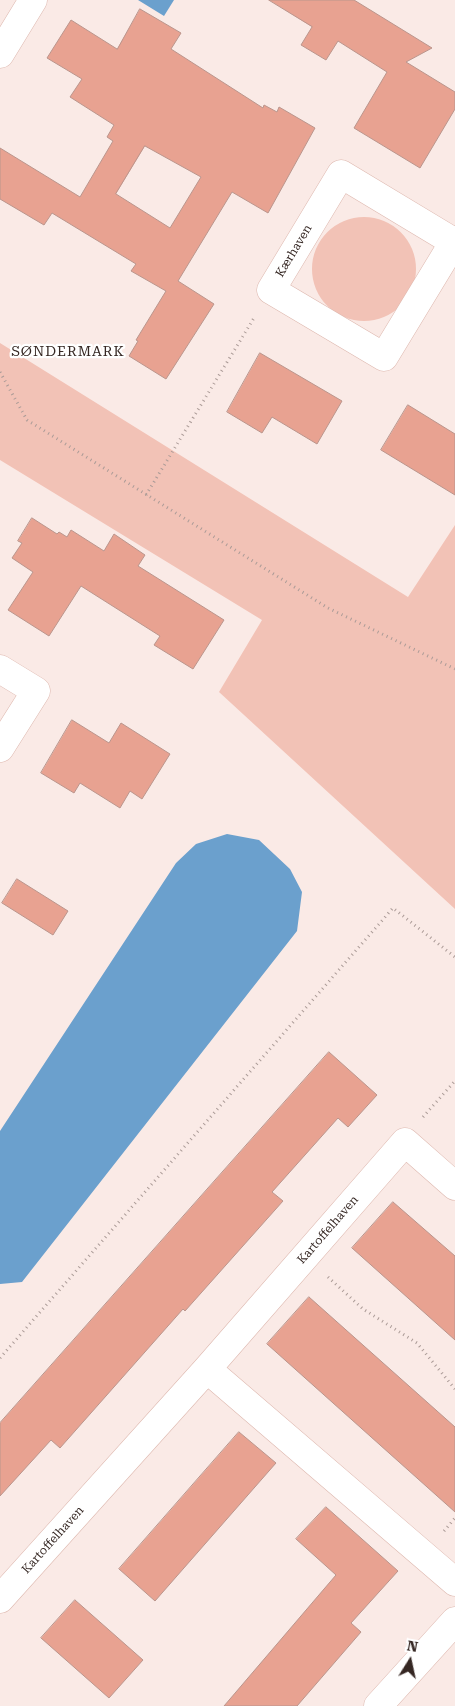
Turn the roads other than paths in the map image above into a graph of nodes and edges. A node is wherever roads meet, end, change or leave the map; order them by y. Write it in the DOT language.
graph roads {
  1 [pos="33,0"];
  2 [pos="0,54"];
  3 [pos="454,241"];
  4 [pos="0,669"];
  5 [pos="0,748"];
  6 [pos="455,1186"];
  7 [pos="207,1369"];
  8 [pos="455,1582"];
  9 [pos="0,1599"];
  10 [pos="455,1620"];
  11 [pos="378,1706"];
  1 -- 2 [label="street"];
  3 -- 3 [label="street, Kærhaven"];
  4 -- 5 [label="street"];
  6 -- 7 [label="street, Kartoffelhaven"];
  7 -- 8 [label="street"];
  7 -- 9 [label="street, Kartoffelhaven"];
  10 -- 11 [label="street"];
}
